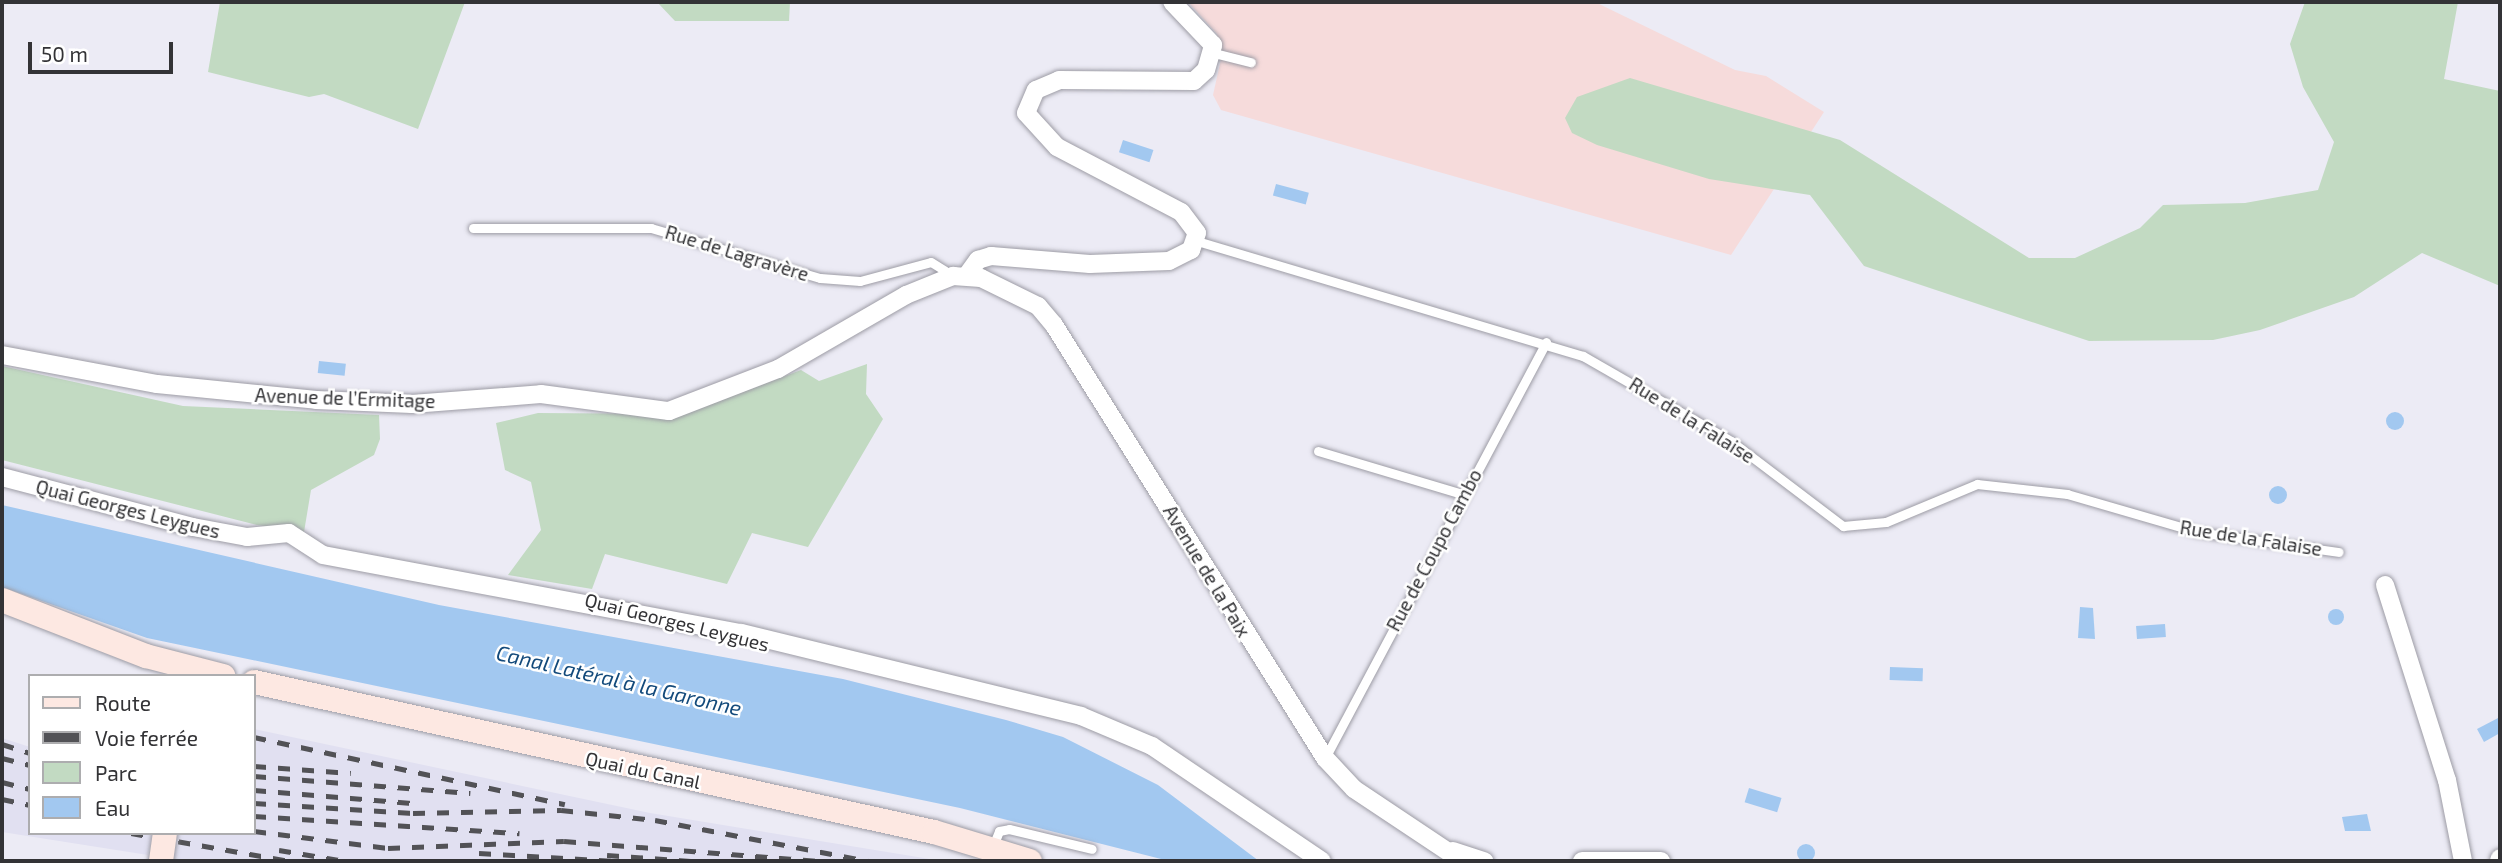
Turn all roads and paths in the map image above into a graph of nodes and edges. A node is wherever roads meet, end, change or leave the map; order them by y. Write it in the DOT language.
graph roads {
  1 [pos="1172,2"];
  2 [pos="1214,53"];
  3 [pos="1251,62"];
  4 [pos="473,228"];
  5 [pos="1197,241"];
  6 [pos="960,275"];
  7 [pos="1546,342"];
  8 [pos="2,355"];
  9 [pos="1318,451"];
  10 [pos="2,477"];
  11 [pos="1462,494"];
  12 [pos="2339,552"];
  13 [pos="2385,585"];
  14 [pos="2,600"];
  15 [pos="2,610"];
  16 [pos="149,674"];
  17 [pos="214,674"];
  18 [pos="256,688"];
  19 [pos="1325,758"];
  20 [pos="165,835"];
  21 [pos="993,848"];
  22 [pos="1092,849"];
  23 [pos="1446,849"];
  24 [pos="161,861"];
  25 [pos="1030,861"];
  26 [pos="1322,861"];
  27 [pos="1462,861"];
  28 [pos="1484,861"];
  29 [pos="1582,861"];
  30 [pos="1661,861"];
  31 [pos="2463,861"];
  1 -- 2 [label="street"];
  2 -- 3 [label="lane"];
  2 -- 5 [label="street"];
  4 -- 6 [label="lane, Rue de Lagravère"];
  5 -- 6 [label="street, Avenue de l’Ermitage"];
  5 -- 7 [label="lane, Rue de la Falaise"];
  6 -- 8 [label="street, Avenue de l’Ermitage"];
  6 -- 19 [label="street, Avenue de la Paix"];
  7 -- 11 [label="lane, Rue de Coupo Cambo"];
  7 -- 12 [label="lane, Rue de la Falaise"];
  9 -- 11 [label="lane"];
  10 -- 26 [label="street, Quai Georges Leygues"];
  11 -- 19 [label="lane, Rue de Coupo Cambo"];
  13 -- 31 [label="street"];
  14 -- 17 [label="street"];
  15 -- 16 [label="street"];
  18 -- 21 [label="street, Quai du Canal"];
  19 -- 23 [label="street, Avenue de la Paix"];
  20 -- 24 [label="street, bridge"];
  21 -- 22 [label="lane"];
  21 -- 25 [label="street, Quai du Canal"];
  23 -- 27 [label="street, Avenue de la Paix"];
  23 -- 28 [label="street"];
  29 -- 30 [label="street"];
}
